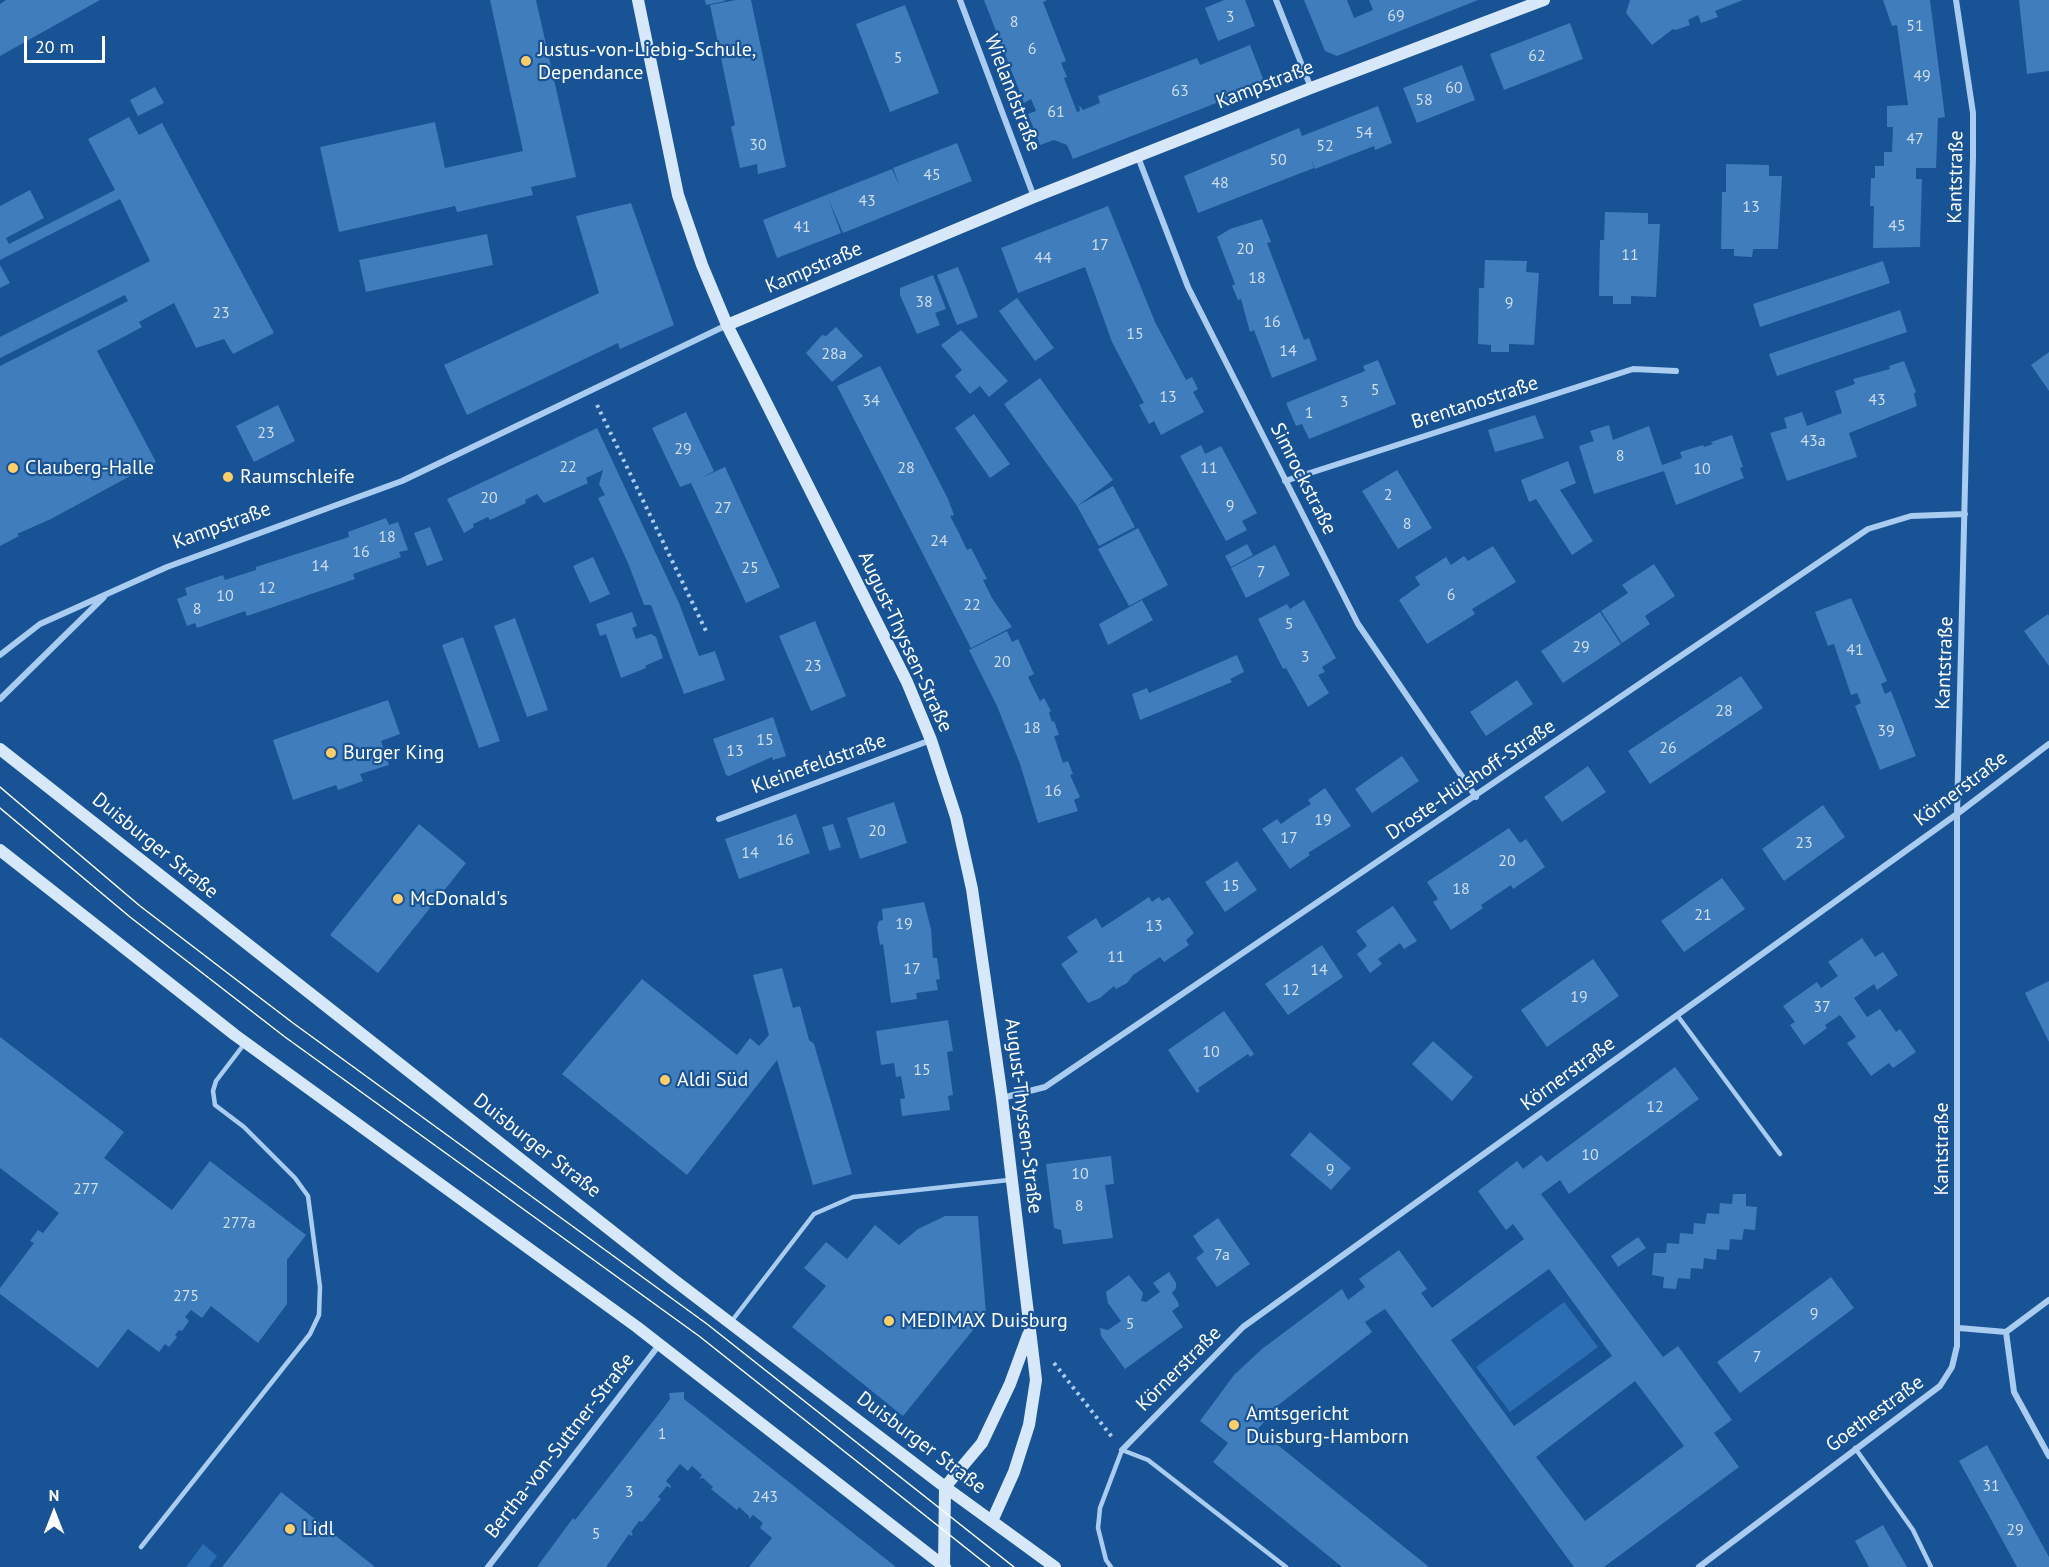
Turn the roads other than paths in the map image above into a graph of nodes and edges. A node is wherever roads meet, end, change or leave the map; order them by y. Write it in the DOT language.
graph roads {
  1 [pos="638,0"];
  2 [pos="960,0"];
  3 [pos="1276,0"];
  4 [pos="1544,0"];
  5 [pos="1956,0"];
  6 [pos="1311,88"];
  7 [pos="1138,156"];
  8 [pos="1034,197"];
  9 [pos="727,325"];
  10 [pos="1677,371"];
  11 [pos="1285,481"];
  12 [pos="1965,514"];
  13 [pos="109,593"];
  14 [pos="0,656"];
  15 [pos="0,699"];
  16 [pos="932,740"];
  17 [pos="2049,744"];
  18 [pos="0,748"];
  19 [pos="1476,797"];
  20 [pos="1957,814"];
  21 [pos="719,819"];
  22 [pos="0,850"];
  23 [pos="1677,1015"];
  24 [pos="245,1043"];
  25 [pos="1002,1098"];
  26 [pos="1780,1154"];
  27 [pos="1012,1179"];
  28 [pos="2049,1300"];
  29 [pos="730,1322"];
  30 [pos="1959,1328"];
  31 [pos="1030,1331"];
  32 [pos="2006,1332"];
  33 [pos="659,1345"];
  34 [pos="1855,1448"];
  35 [pos="1122,1450"];
  36 [pos="2049,1456"];
  37 [pos="945,1487"];
  38 [pos="992,1521"];
  39 [pos="141,1547"];
  40 [pos="488,1567"];
  41 [pos="945,1567"];
  42 [pos="1055,1567"];
  43 [pos="1111,1567"];
  44 [pos="1286,1567"];
  45 [pos="1699,1567"];
  46 [pos="1931,1567"];
  1 -- 9 [label="street, August-Thyssen-Straße"];
  2 -- 8 [label="street, Wielandstraße"];
  3 -- 6 [label="street"];
  4 -- 6 [label="street, Kampstraße"];
  5 -- 12 [label="street, Kantstraße"];
  6 -- 7 [label="street, Kampstraße"];
  7 -- 8 [label="street, Kampstraße"];
  7 -- 11 [label="street, Simrockstraße"];
  8 -- 9 [label="street, Kampstraße"];
  9 -- 13 [label="street, Kampstraße"];
  9 -- 16 [label="street, August-Thyssen-Straße"];
  10 -- 11 [label="street, Brentanostraße"];
  11 -- 19 [label="street, Simrockstraße"];
  12 -- 19 [label="street, Droste-Hülshoff-Straße"];
  12 -- 20 [label="street, Kantstraße"];
  13 -- 14 [label="street, Kampstraße"];
  13 -- 15 [label="street, Kampstraße"];
  16 -- 21 [label="street, Kleinefeldstraße"];
  16 -- 25 [label="street, August-Thyssen-Straße"];
  17 -- 20 [label="street, Körnerstraße"];
  18 -- 29 [label="street, Duisburger Straße"];
  19 -- 25 [label="street, Droste-Hülshoff-Straße"];
  20 -- 23 [label="street, Körnerstraße"];
  20 -- 30 [label="street, Kantstraße"];
  22 -- 24 [label="street"];
  23 -- 26 [label="lane"];
  23 -- 35 [label="street, Körnerstraße"];
  24 -- 33 [label="street"];
  24 -- 39 [label="lane"];
  25 -- 27 [label="street, August-Thyssen-Straße"];
  27 -- 29 [label="lane"];
  27 -- 31 [label="street, August-Thyssen-Straße"];
  28 -- 32 [label="street"];
  29 -- 37 [label="street, Duisburger Straße"];
  30 -- 32 [label="street"];
  30 -- 34 [label="street, Goethestraße"];
  31 -- 37 [label="street, August-Thyssen-Straße"];
  31 -- 38 [label="street, August-Thyssen-Straße"];
  32 -- 36 [label="street"];
  33 -- 40 [label="street, Bertha-von-Suttner-Straße"];
  33 -- 41 [label="street"];
  34 -- 45 [label="street, Goethestraße"];
  34 -- 46 [label="lane"];
  35 -- 43 [label="lane"];
  35 -- 44 [label="lane"];
  37 -- 38 [label="street, Duisburger Straße"];
  37 -- 41 [label="street"];
  38 -- 42 [label="street, Duisburger Straße"];
}
